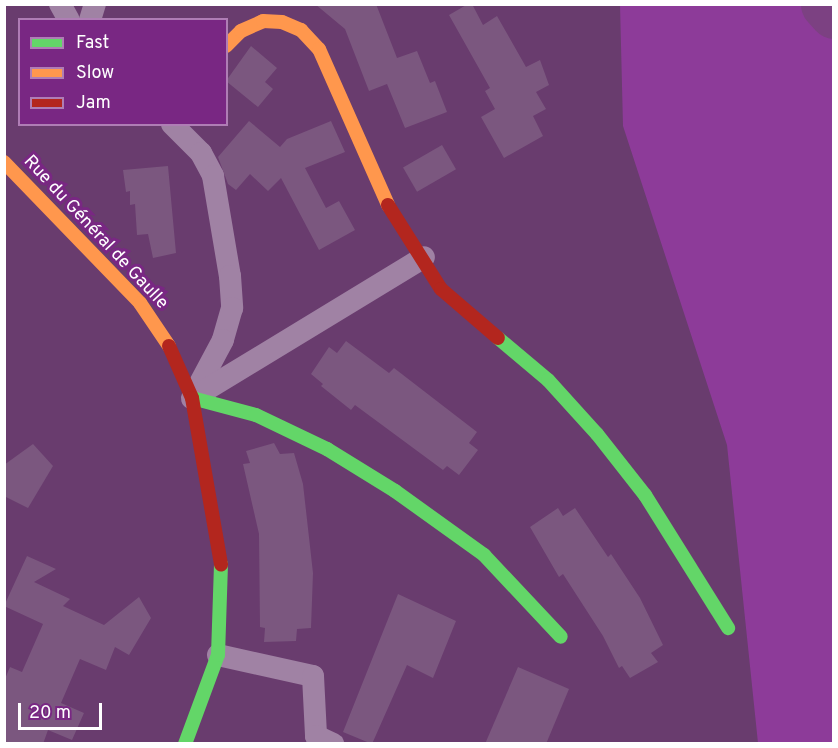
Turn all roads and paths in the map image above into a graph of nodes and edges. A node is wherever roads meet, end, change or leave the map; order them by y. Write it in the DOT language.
graph roads {
  1 [pos="60,4"];
  2 [pos="68,18"];
  3 [pos="228,44"];
  4 [pos="174,126"];
  5 [pos="4,162"];
  6 [pos="423,257"];
  7 [pos="192,398"];
  8 [pos="728,628"];
  9 [pos="561,637"];
  10 [pos="218,655"];
  11 [pos="333,743"];
  12 [pos="185,744"];
  1 -- 2 [label="street"];
  3 -- 6 [label="street"];
  4 -- 7 [label="street"];
  5 -- 7 [label="street, Rue du Général de Gaulle"];
  6 -- 7 [label="street"];
  6 -- 8 [label="street"];
  7 -- 9 [label="street"];
  7 -- 10 [label="street, Rue du Général de Gaulle"];
  10 -- 11 [label="street"];
  10 -- 12 [label="street, Rue du Général de Gaulle"];
}
